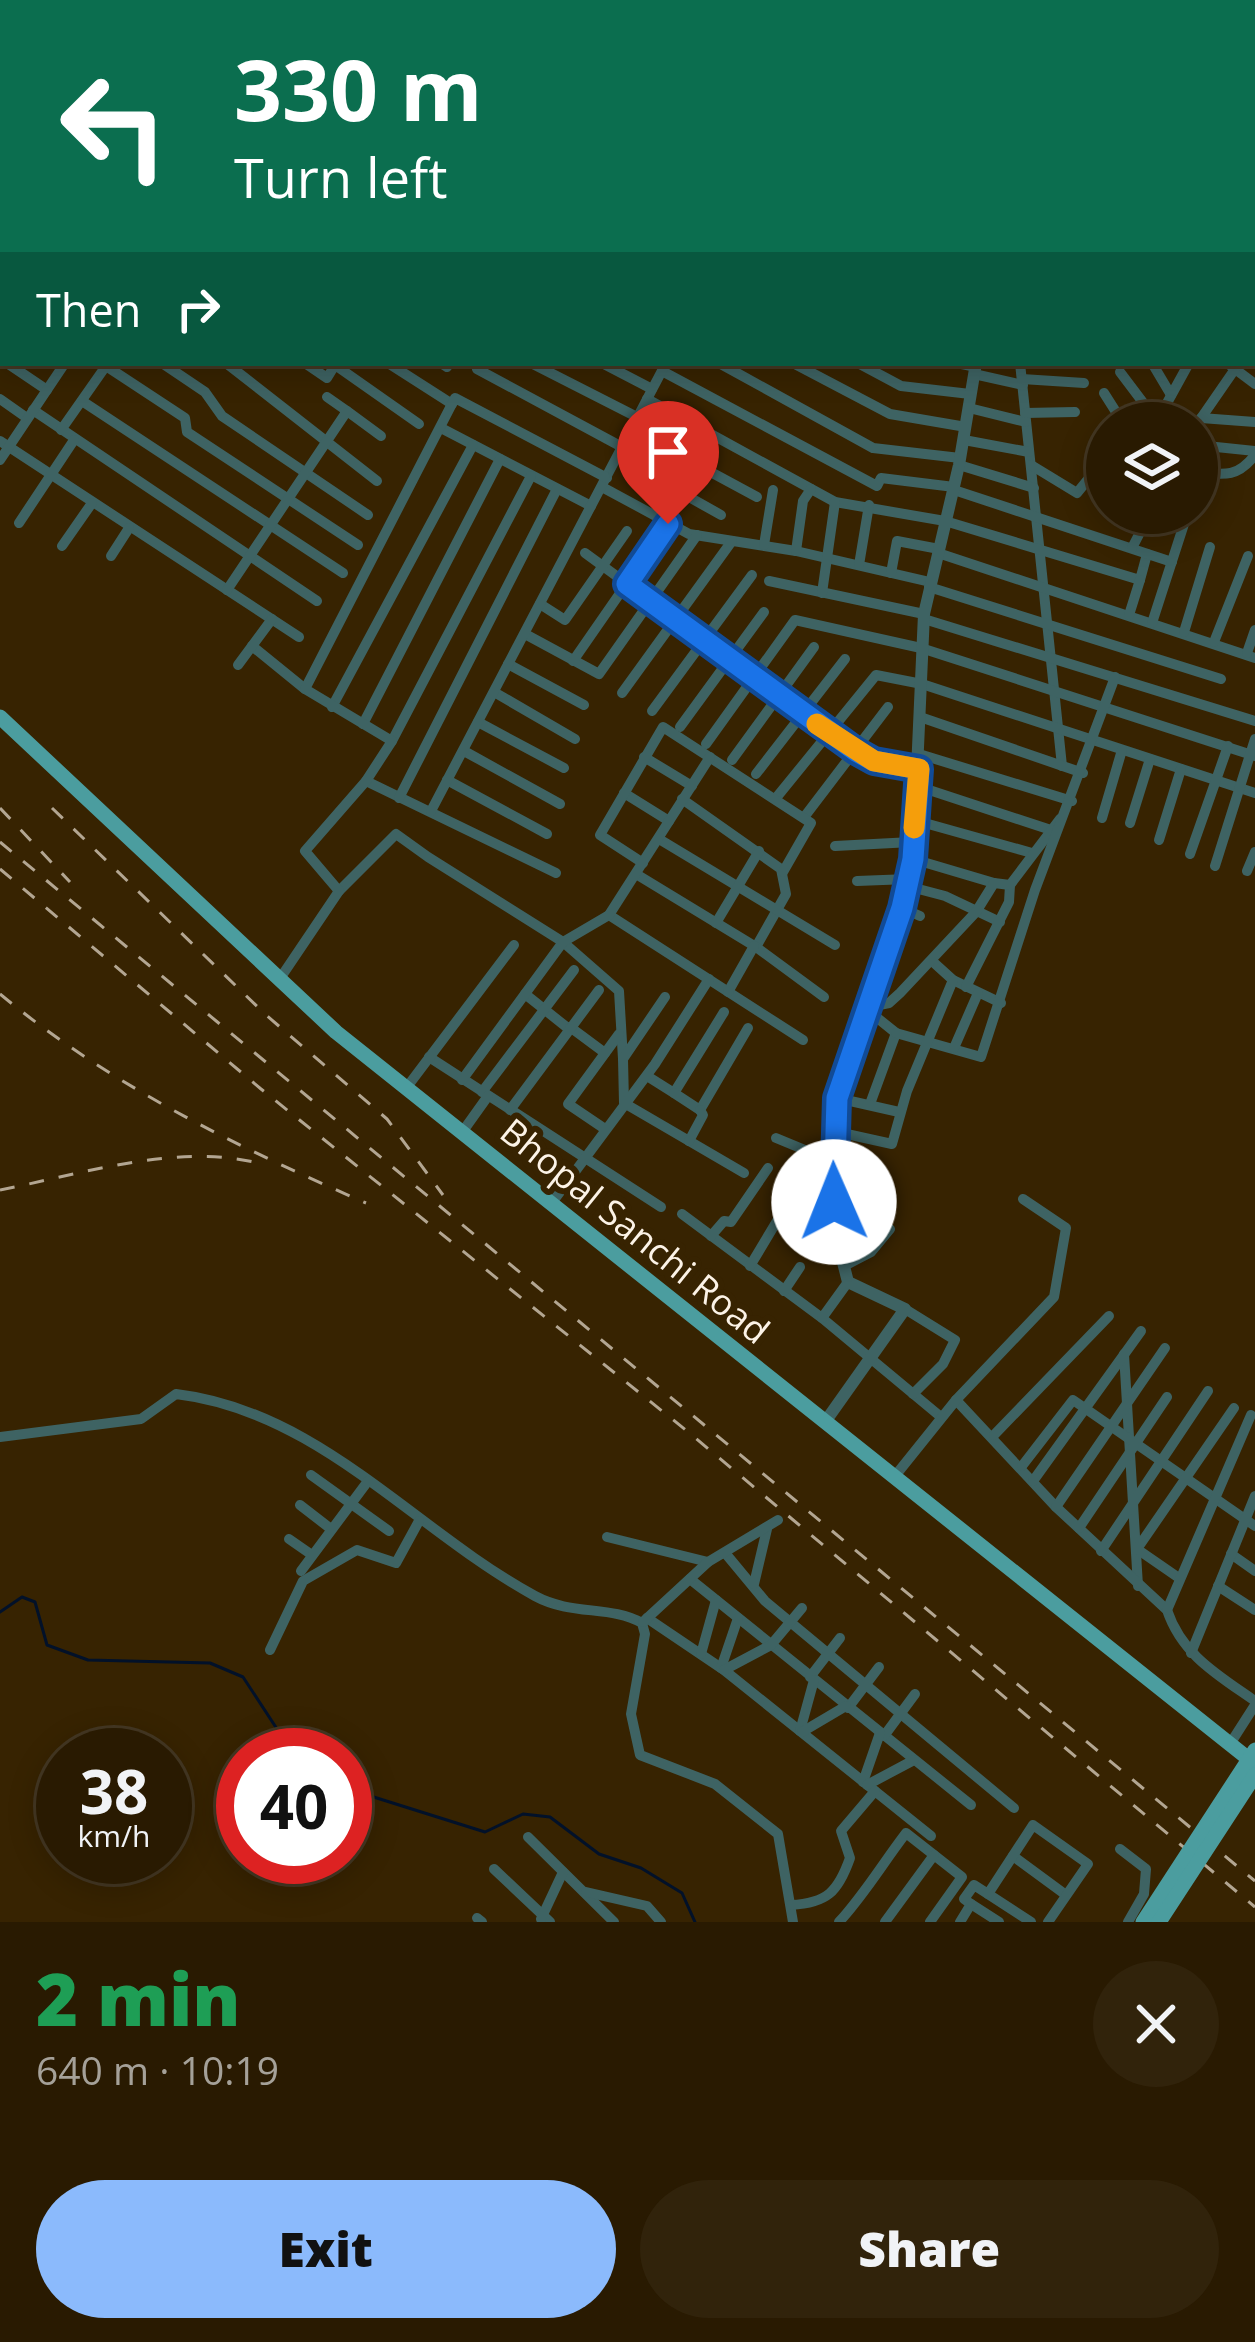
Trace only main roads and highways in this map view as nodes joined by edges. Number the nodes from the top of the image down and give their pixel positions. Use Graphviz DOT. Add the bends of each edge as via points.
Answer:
graph roads {
  1 [pos="0,717"];
  2 [pos="1255,1750"];
  3 [pos="1255,1764"];
  4 [pos="1255,1775"];
  5 [pos="1143,1922"];
  6 [pos="1159,1922"];
  1 -- 3 [label="main road, Bhopal Sanchi Road" via="279,980 407,1087"];
  2 -- 5 [label="main road, bridge"];
  4 -- 6 [label="main road, bridge"];
}
